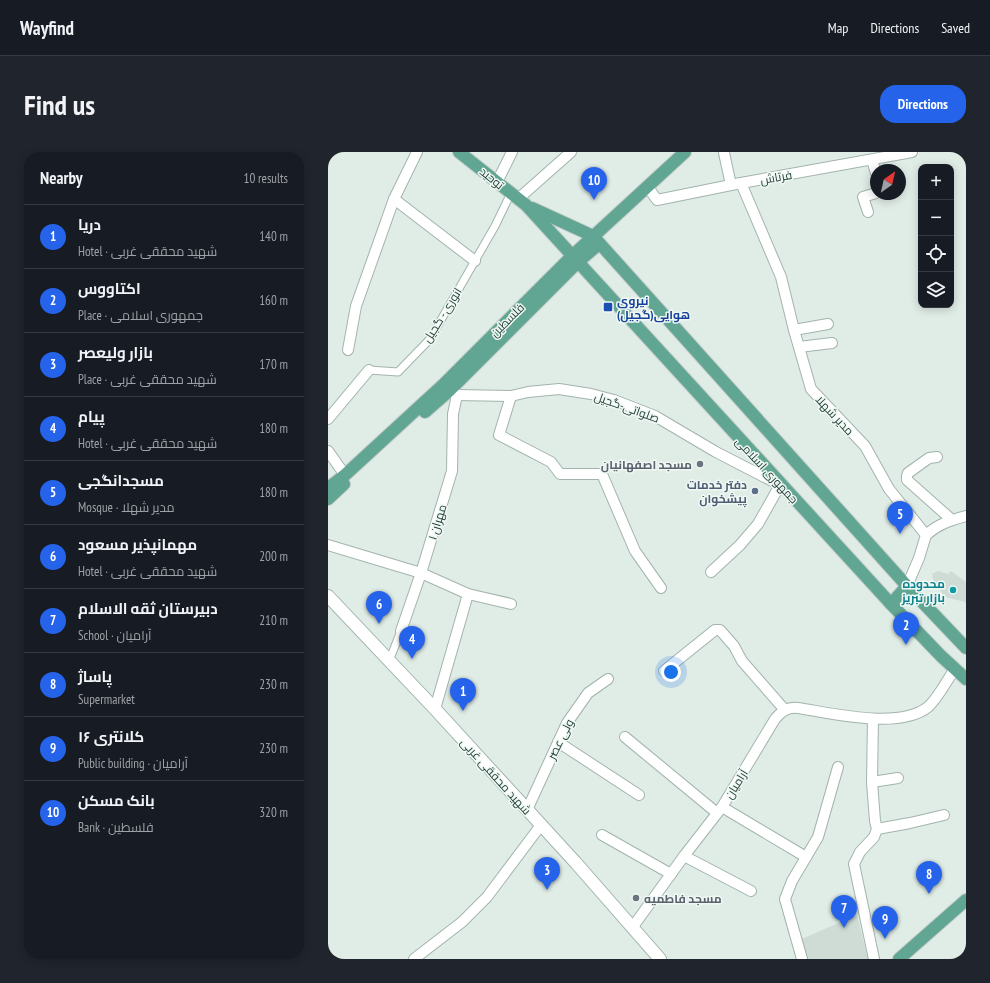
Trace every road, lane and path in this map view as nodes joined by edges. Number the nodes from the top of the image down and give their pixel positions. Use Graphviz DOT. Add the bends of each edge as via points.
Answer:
graph roads {
  1 [pos="417,152"];
  2 [pos="459,152"];
  3 [pos="512,152"];
  4 [pos="571,152"];
  5 [pos="685,152"];
  6 [pos="912,152"];
  7 [pos="724,153"];
  8 [pos="872,160"];
  9 [pos="873,164"];
  10 [pos="497,182"];
  11 [pos="736,184"];
  12 [pos="647,186"];
  13 [pos="870,195"];
  14 [pos="394,199"];
  15 [pos="518,199"];
  16 [pos="868,212"];
  17 [pos="596,240"];
  18 [pos="575,259"];
  19 [pos="475,261"];
  20 [pos="828,324"];
  21 [pos="794,330"];
  22 [pos="832,343"];
  23 [pos="799,347"];
  24 [pos="348,350"];
  25 [pos="369,370"];
  26 [pos="450,390"];
  27 [pos="511,396"];
  28 [pos="328,418"];
  29 [pos="328,451"];
  30 [pos="937,457"];
  31 [pos="345,475"];
  32 [pos="780,485"];
  33 [pos="328,488"];
  34 [pos="328,498"];
  35 [pos="966,516"];
  36 [pos="952,520"];
  37 [pos="926,535"];
  38 [pos="328,545"];
  39 [pos="711,572"];
  40 [pos="421,573"];
  41 [pos="907,586"];
  42 [pos="661,588"];
  43 [pos="468,594"];
  44 [pos="328,596"];
  45 [pos="511,604"];
  46 [pos="890,604"];
  47 [pos="401,631"];
  48 [pos="966,648"];
  49 [pos="389,661"];
  50 [pos="955,669"];
  51 [pos="664,671"];
  52 [pos="608,679"];
  53 [pos="966,679"];
  54 [pos="784,709"];
  55 [pos="435,710"];
  56 [pos="873,719"];
  57 [pos="625,737"];
  58 [pos="558,742"];
  59 [pos="838,767"];
  60 [pos="898,778"];
  61 [pos="872,782"];
  62 [pos="640,794"];
  63 [pos="527,810"];
  64 [pos="719,810"];
  65 [pos="944,815"];
  66 [pos="540,825"];
  67 [pos="877,829"];
  68 [pos="602,835"];
  69 [pos="684,856"];
  70 [pos="806,857"];
  71 [pos="671,874"];
  72 [pos="751,891"];
  73 [pos="966,900"];
  74 [pos="632,928"];
  75 [pos="414,959"];
  76 [pos="660,959"];
  77 [pos="802,959"];
  78 [pos="874,959"];
  79 [pos="899,959"];
  1 -- 14 [label="street"];
  2 -- 10 [label="main road, توحید"];
  3 -- 10 [label="street"];
  4 -- 15 [label="street"];
  5 -- 12 [label="main road, فلسطین"];
  6 -- 8 [label="street, فرتاش"];
  7 -- 11 [label="street, مدیر شهلا"];
  8 -- 9 [label="street"];
  8 -- 11 [label="street, فرتاش"];
  10 -- 15 [label="main road, توحید"];
  11 -- 12 [label="street, فرتاش" via="657,200"];
  11 -- 21 [label="street, مدیر شهلا" via="781,277"];
  12 -- 17 [label="main road, فلسطین"];
  13 -- 16 [label="street" via="863,197"];
  14 -- 19 [label="street"];
  14 -- 24 [label="street" via="356,306"];
  15 -- 17 [label="main road"];
  15 -- 18 [label="main road, جمهوری اسلامی"];
  15 -- 19 [label="street, انوری - گجیل" via="495,226"];
  17 -- 18 [label="main road, فلسطین"];
  17 -- 41 [label="main road"];
  18 -- 26 [label="main road, فلسطین"];
  18 -- 32 [label="main road, جمهوری اسلامی"];
  19 -- 25 [label="street, انوری - گجیل" via="430,339 398,372"];
  20 -- 21 [label="street"];
  21 -- 23 [label="street, مدیر شهلا"];
  22 -- 23 [label="street"];
  23 -- 37 [label="street, مدیر شهلا" via="811,389 865,446 889,489"];
  25 -- 28 [label="street, انوری - گجیل"];
  26 -- 27 [label="street, صلواتی-گجیل"];
  26 -- 31 [label="main road, فلسطین"];
  26 -- 34 [label="main road, فلسطین"];
  26 -- 40 [label="street, مهران ۱" via="453,414 452,472"];
  27 -- 32 [label="street, صلواتی-گجیل" via="559,389 614,400 655,416 716,452"];
  27 -- 42 [label="street" via="499,435 551,462 560,474 602,474 636,551"];
  29 -- 31 [label="street"];
  30 -- 36 [label="street" via="929,458 907,476 907,480"];
  31 -- 33 [label="main road, فلسطین"];
  32 -- 39 [label="street" via="758,524"];
  32 -- 46 [label="main road, جمهوری اسلامی"];
  35 -- 36 [label="street"];
  36 -- 37 [label="street" via="934,528"];
  37 -- 41 [label="street"];
  38 -- 40 [label="street"];
  40 -- 43 [label="street"];
  40 -- 47 [label="street, مهران ۱"];
  41 -- 46 [label="main road"];
  41 -- 48 [label="main road"];
  43 -- 45 [label="street"];
  43 -- 55 [label="street"];
  44 -- 49 [label="street, شهید محققی غربی"];
  46 -- 50 [label="main road, جمهوری اسلامی"];
  47 -- 49 [label="street, مهران ۱"];
  49 -- 55 [label="street, شهید محققی غربی"];
  50 -- 53 [label="main road, جمهوری اسلامی"];
  50 -- 56 [label="street" via="933,702 922,710 904,717"];
  51 -- 54 [label="street" via="715,630 720,630 734,646 742,661"];
  52 -- 58 [label="street, ولی عصر" via="588,693 567,723"];
  54 -- 56 [label="street" via="798,708"];
  54 -- 64 [label="street, آرامیان" via="775,719"];
  55 -- 63 [label="street, شهید محققی غربی"];
  56 -- 61 [label="street"];
  57 -- 64 [label="street"];
  58 -- 62 [label="street"];
  58 -- 63 [label="street, ولی عصر"];
  59 -- 70 [label="street" via="818,837"];
  60 -- 61 [label="street"];
  61 -- 67 [label="street"];
  63 -- 66 [label="street, شهید محققی غربی"];
  64 -- 69 [label="street, آرامیان"];
  64 -- 70 [label="street"];
  65 -- 67 [label="street"];
  66 -- 74 [label="street, شهید محققی غربی"];
  66 -- 75 [label="street" via="487,897 462,922"];
  67 -- 78 [label="street" via="854,864"];
  68 -- 71 [label="street"];
  69 -- 71 [label="street, آرامیان"];
  69 -- 72 [label="street"];
  70 -- 77 [label="street" via="785,899"];
  71 -- 74 [label="street, آرامیان"];
  73 -- 79 [label="main road"];
  74 -- 76 [label="street, شهید محققی غربی"];
}
